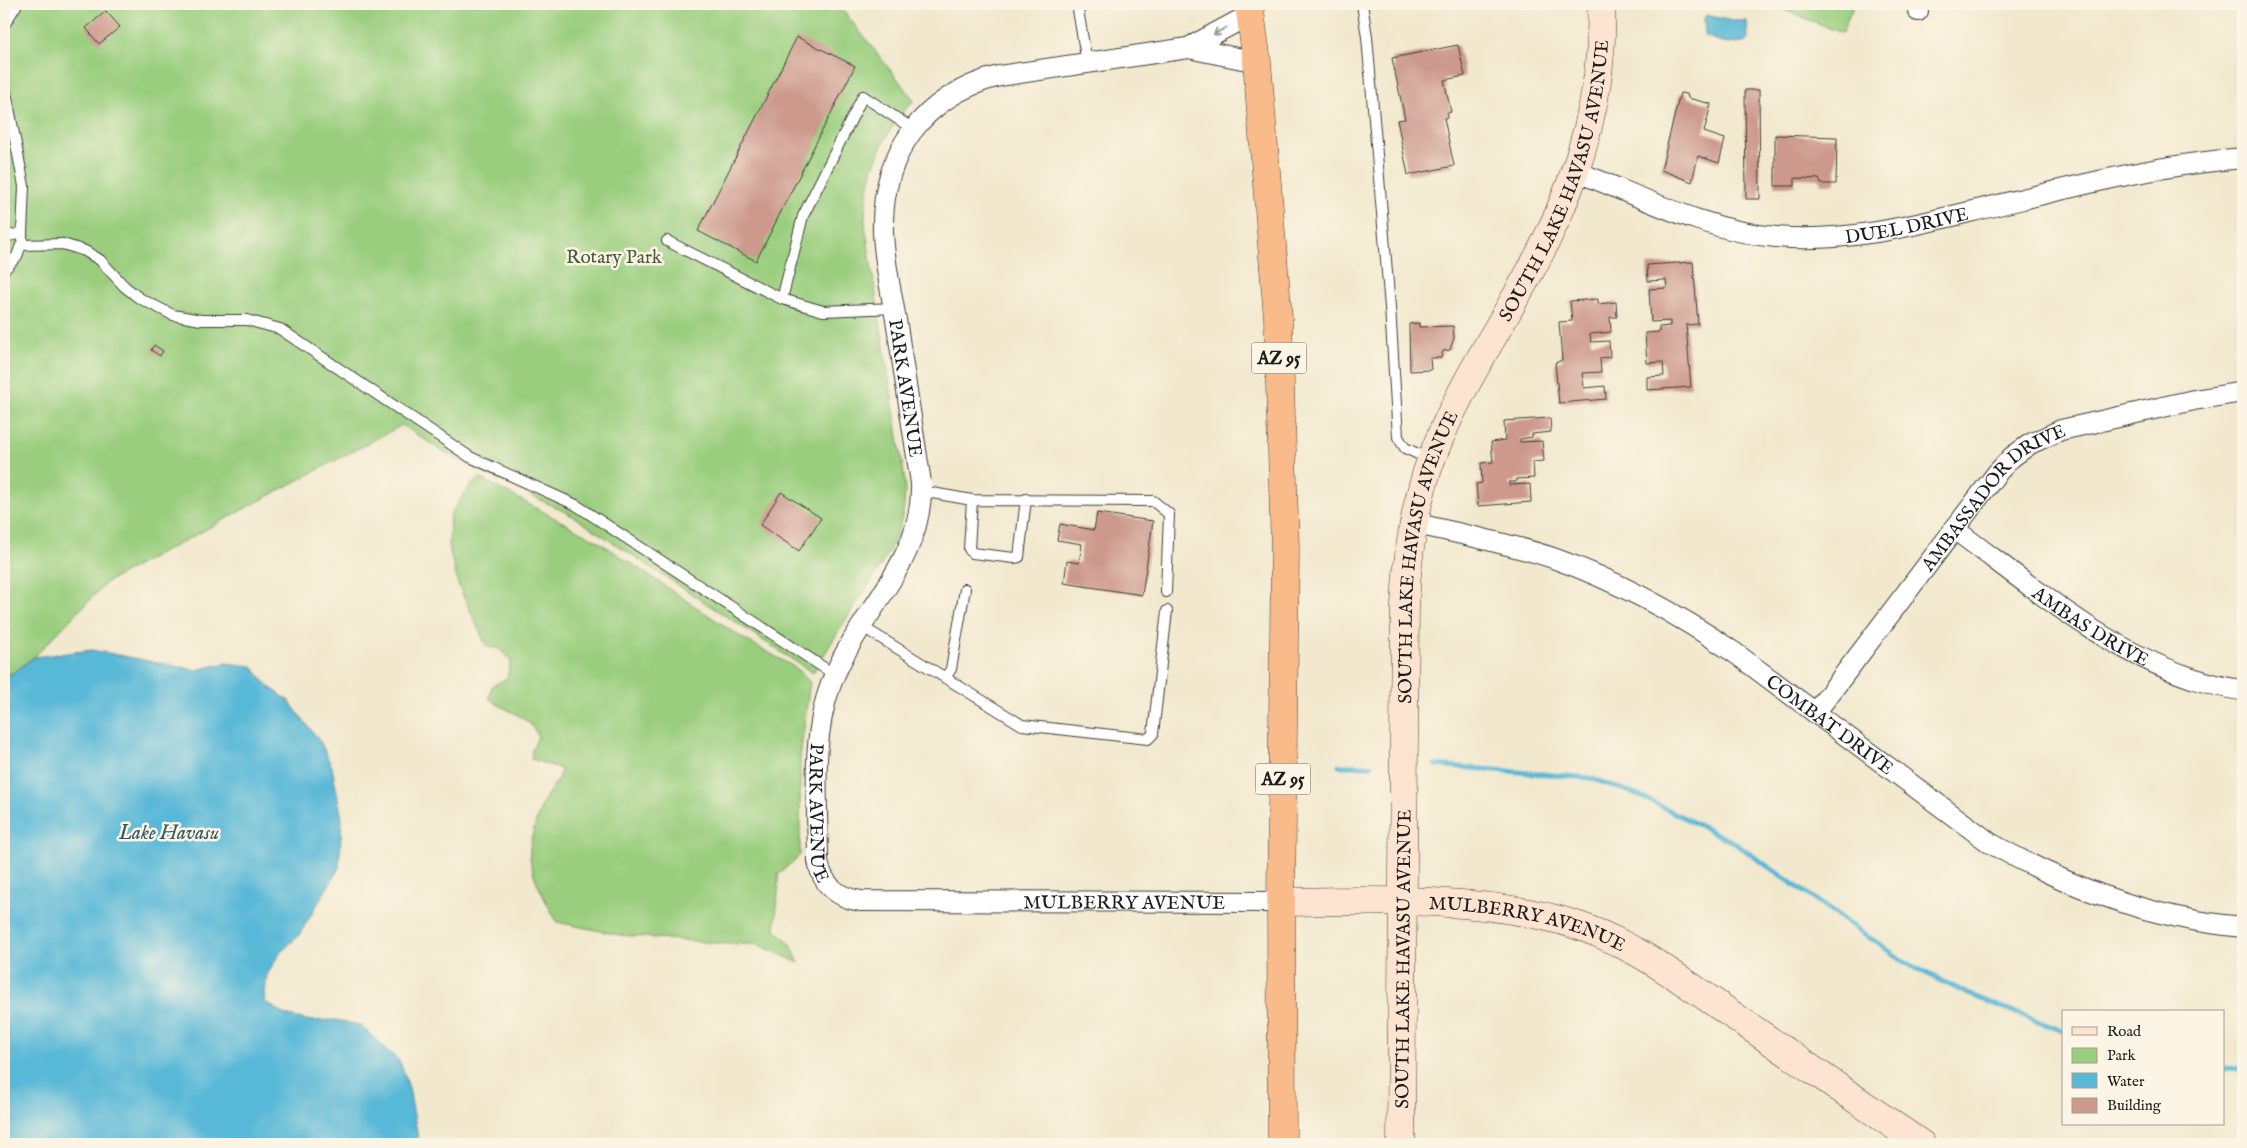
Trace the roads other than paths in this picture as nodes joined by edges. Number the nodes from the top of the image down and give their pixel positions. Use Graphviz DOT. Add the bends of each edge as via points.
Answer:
graph roads {
  1 [pos="17,4"];
  2 [pos="1078,4"];
  3 [pos="1362,4"];
  4 [pos="1601,4"];
  5 [pos="1250,9"];
  6 [pos="4,25"];
  7 [pos="1188,48"];
  8 [pos="1257,62"];
  9 [pos="1087,63"];
  10 [pos="4,82"];
  11 [pos="913,129"];
  12 [pos="2243,158"];
  13 [pos="1575,171"];
  14 [pos="22,233"];
  15 [pos="4,236"];
  16 [pos="667,241"];
  17 [pos="21,246"];
  18 [pos="4,270"];
  19 [pos="782,299"];
  20 [pos="894,308"];
  21 [pos="2243,392"];
  22 [pos="1431,460"];
  23 [pos="921,491"];
  24 [pos="1026,499"];
  25 [pos="972,500"];
  26 [pos="1413,523"];
  27 [pos="1954,529"];
  28 [pos="965,589"];
  29 [pos="1166,592"];
  30 [pos="1167,611"];
  31 [pos="861,626"];
  32 [pos="835,675"];
  33 [pos="945,678"];
  34 [pos="2243,690"];
  35 [pos="1815,713"];
  36 [pos="1402,901"];
  37 [pos="861,902"];
  38 [pos="1281,902"];
  39 [pos="2243,927"];
  40 [pos="1282,1144"];
  41 [pos="1401,1144"];
  42 [pos="1921,1144"];
  1 -- 6 [label="lane"];
  2 -- 9 [label="lane"];
  3 -- 22 [label="lane" via="1389,297 1398,437 1405,448"];
  4 -- 13 [label="main road, SOUTH LAKE HAVASU AVENUE" via="1595,91"];
  5 -- 7 [label="street, PARK AVENUE, one-way"];
  5 -- 8 [label="highway, AZ 95"];
  7 -- 8 [label="street, PARK AVENUE"];
  7 -- 9 [label="street, PARK AVENUE"];
  8 -- 38 [label="highway, AZ 95" via="1278,318 1285,540"];
  9 -- 11 [label="street, PARK AVENUE" via="998,76 972,84 943,100"];
  10 -- 14 [label="lane" via="24,186"];
  11 -- 19 [label="lane" via="862,96 803,216"];
  11 -- 20 [label="street, PARK AVENUE" via="894,165 885,204 883,234"];
  12 -- 13 [label="street, DUEL DRIVE" via="2210,160 2142,172 1883,233 1829,239 1774,237 1720,227"];
  13 -- 22 [label="main road, SOUTH LAKE HAVASU AVENUE" via="1543,246 1462,393"];
  14 -- 15 [label="lane"];
  14 -- 17 [label="lane"];
  16 -- 19 [label="lane"];
  17 -- 18 [label="lane" via="17,256"];
  17 -- 32 [label="lane" via="63,244 85,251 104,264 132,293 164,312 191,319 255,321 288,333 470,457 576,505"];
  19 -- 20 [label="lane" via="823,311"];
  20 -- 23 [label="street, PARK AVENUE"];
  21 -- 27 [label="street, AMBASSADOR DRIVE" via="2072,427 2040,438 2004,465"];
  22 -- 26 [label="main road, SOUTH LAKE HAVASU AVENUE"];
  23 -- 25 [label="lane"];
  23 -- 31 [label="street, PARK AVENUE" via="919,515 910,546"];
  24 -- 25 [label="lane"];
  24 -- 25 [label="lane" via="1018,557 1014,558 972,553 969,549"];
  24 -- 29 [label="lane" via="1153,501 1169,514"];
  26 -- 35 [label="street, COMBAT DRIVE" via="1504,543 1609,580 1692,624"];
  26 -- 36 [label="main road, SOUTH LAKE HAVASU AVENUE" via="1405,604"];
  27 -- 34 [label="street, AMBAS DRIVE" via="2114,644 2174,672"];
  27 -- 35 [label="street, AMBASSADOR DRIVE"];
  28 -- 33 [label="lane" via="951,669"];
  30 -- 33 [label="lane" via="1153,734 1148,739 1022,726"];
  31 -- 32 [label="street, PARK AVENUE"];
  31 -- 33 [label="lane"];
  32 -- 37 [label="street, PARK AVENUE" via="825,703 818,741 818,861 822,876 833,891"];
  35 -- 39 [label="street, COMBAT DRIVE" via="1990,843 2032,867 2121,904 2168,916"];
  36 -- 38 [label="main road, MULBERRY AVENUE"];
  36 -- 41 [label="main road, SOUTH LAKE HAVASU AVENUE"];
  36 -- 42 [label="main road, MULBERRY AVENUE" via="1538,914 1615,940 1662,968"];
  37 -- 38 [label="street, MULBERRY AVENUE"];
  38 -- 40 [label="highway, AZ 95"];
}
